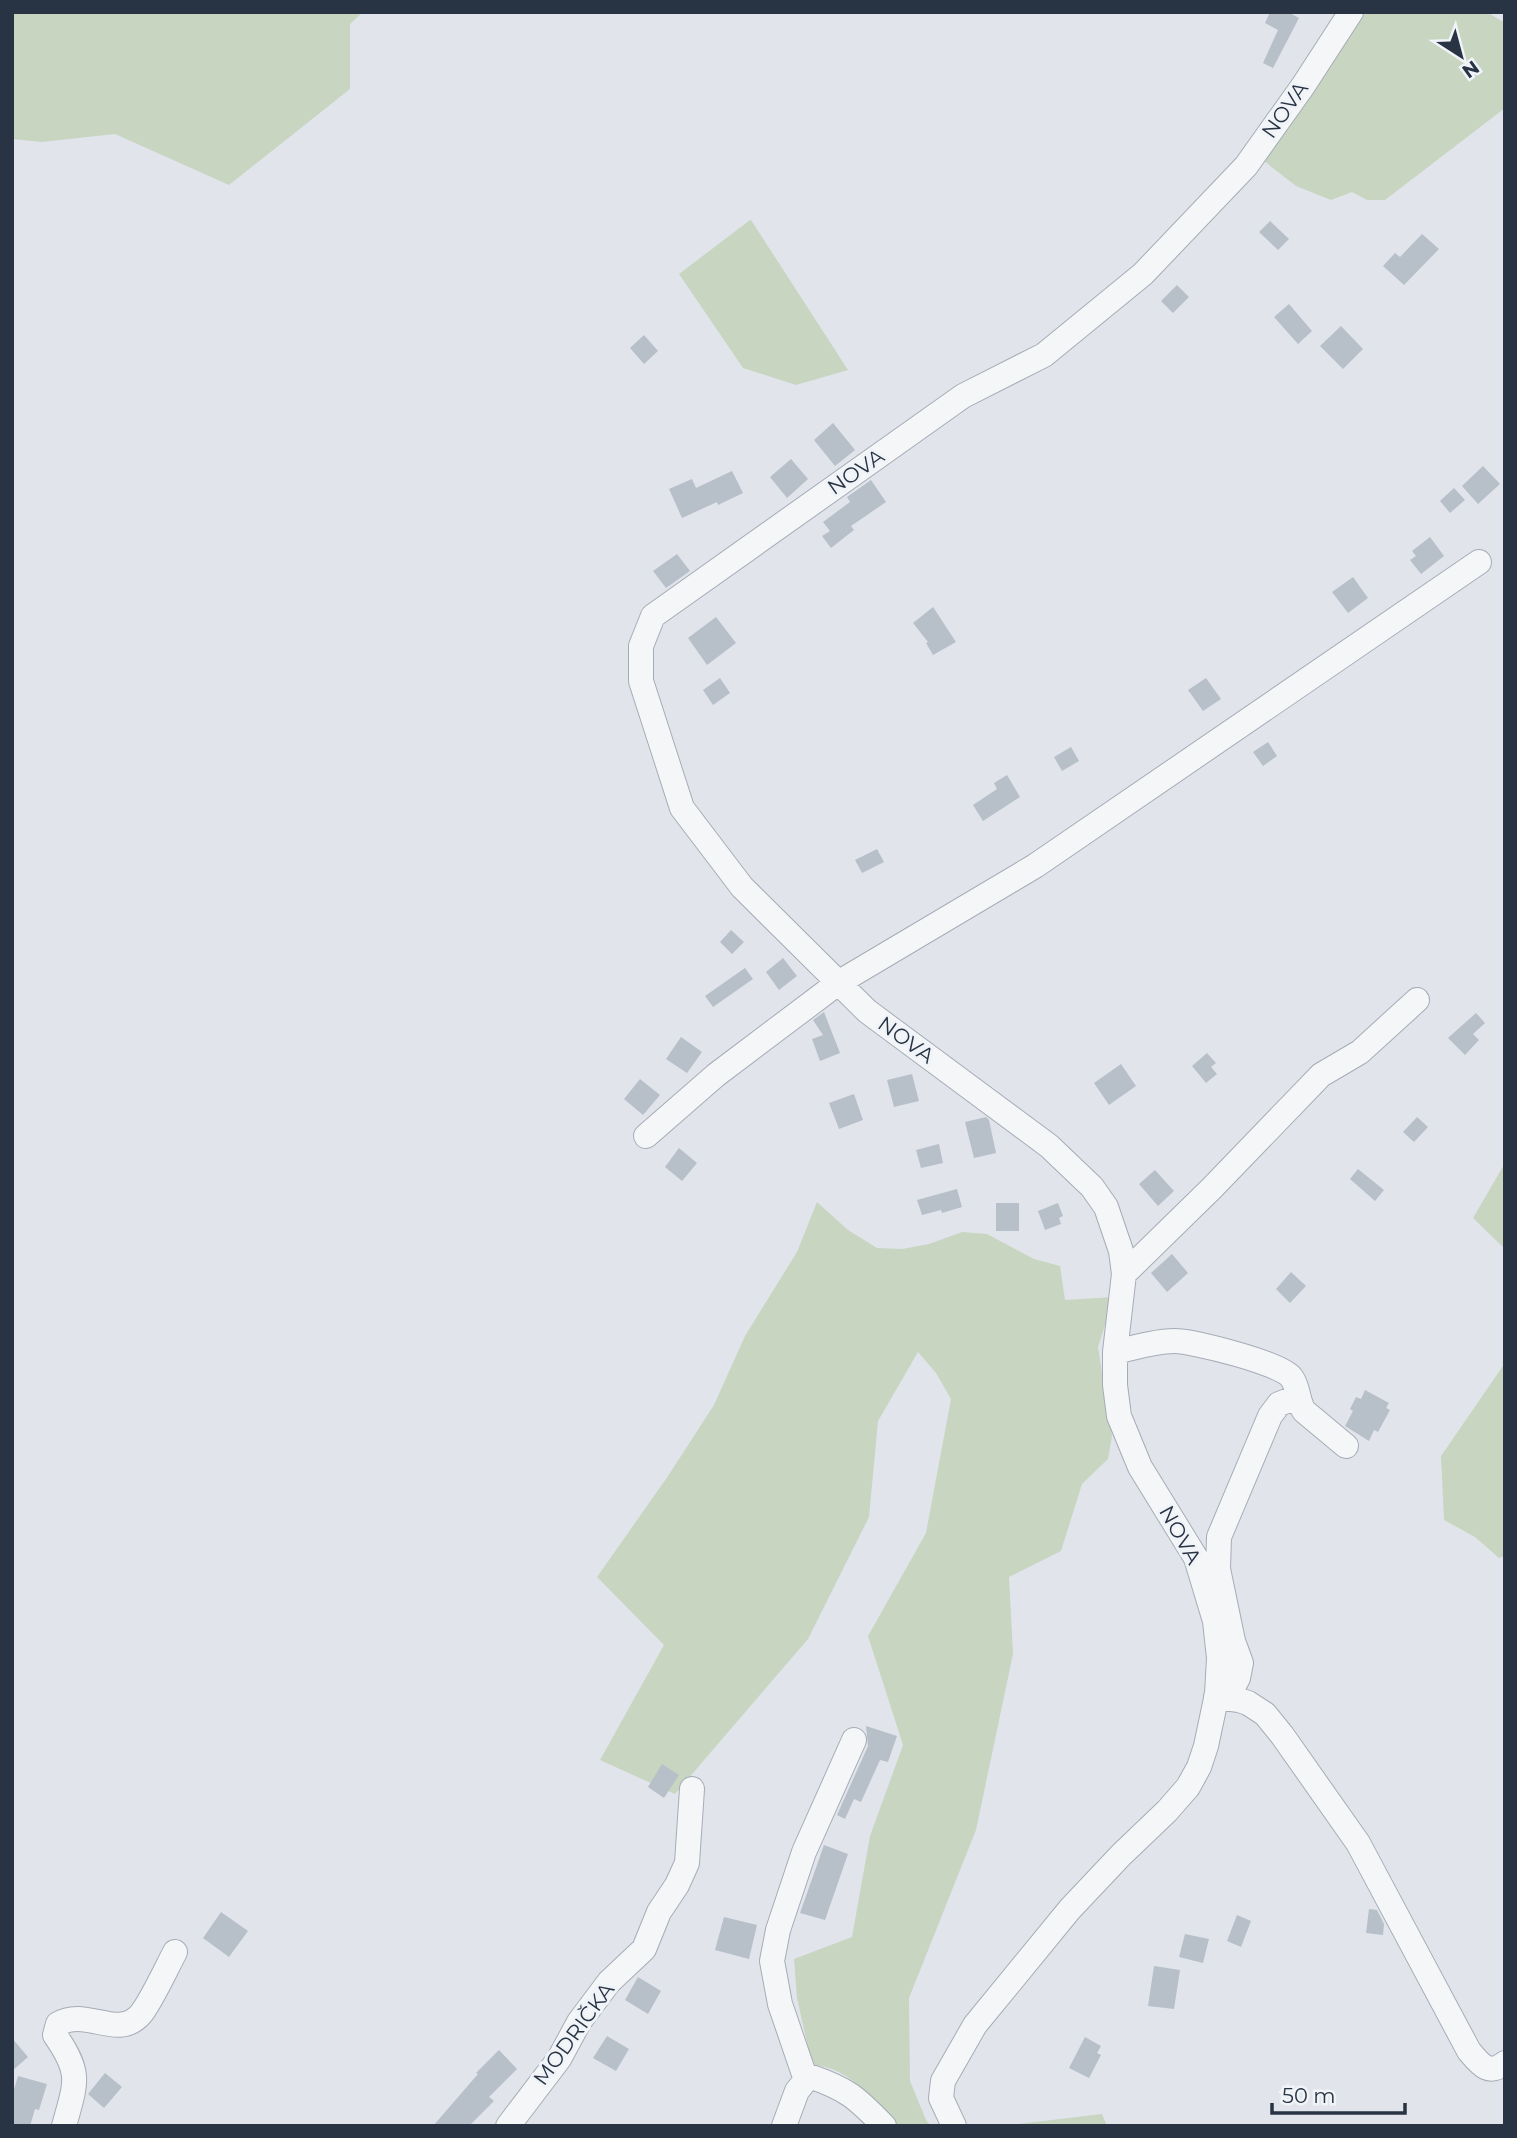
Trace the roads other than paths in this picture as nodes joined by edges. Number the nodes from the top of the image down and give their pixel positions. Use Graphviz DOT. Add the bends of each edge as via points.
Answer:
graph roads {
  1 [pos="1351,12"];
  2 [pos="1479,562"];
  3 [pos="838,983"];
  4 [pos="1417,1000"];
  5 [pos="646,1136"];
  6 [pos="1124,1273"];
  7 [pos="1115,1352"];
  8 [pos="1297,1397"];
  9 [pos="1346,1446"];
  10 [pos="1222,1698"];
  11 [pos="854,1740"];
  12 [pos="692,1788"];
  13 [pos="175,1952"];
  14 [pos="1505,2063"];
  15 [pos="806,2080"];
  16 [pos="64,2126"];
  17 [pos="508,2126"];
  18 [pos="784,2126"];
  19 [pos="884,2126"];
  20 [pos="954,2126"];
  1 -- 3 [label="street, NOVA" via="1246,166 1143,274 1044,355 963,396 653,615 640,646 641,681 682,808 742,887"];
  2 -- 3 [label="street" via="1035,866"];
  3 -- 5 [label="street" via="716,1075"];
  3 -- 6 [label="street, NOVA" via="867,1011 1049,1146 1085,1180 1111,1218"];
  4 -- 6 [label="street" via="1360,1052 1321,1075"];
  6 -- 7 [label="street, NOVA"];
  7 -- 8 [label="street" via="1178,1341 1269,1363 1294,1380"];
  7 -- 10 [label="street, NOVA" via="1119,1416 1128,1442 1196,1558 1206,1585 1215,1621"];
  8 -- 9 [label="street" via="1304,1411"];
  8 -- 10 [label="street" via="1279,1405 1270,1416 1219,1537 1217,1569 1241,1663 1238,1678"];
  10 -- 14 [label="street" via="1259,1710 1282,1735 1358,1843 1469,2051 1490,2070"];
  10 -- 20 [label="street, NOVA" via="1188,1787 1070,1909 975,2025 951,2063 941,2098"];
  11 -- 15 [label="street" via="803,1852 772,1961 780,2004"];
  12 -- 17 [label="street, MODRIČKA" via="687,1863 644,1949 579,2022 559,2059"];
  13 -- 16 [label="street" via="140,2015 128,2023 112,2025 76,2017 58,2024 55,2035 75,2071"];
  15 -- 18 [label="street"];
  15 -- 19 [label="street" via="809,2076 840,2087"];
}
